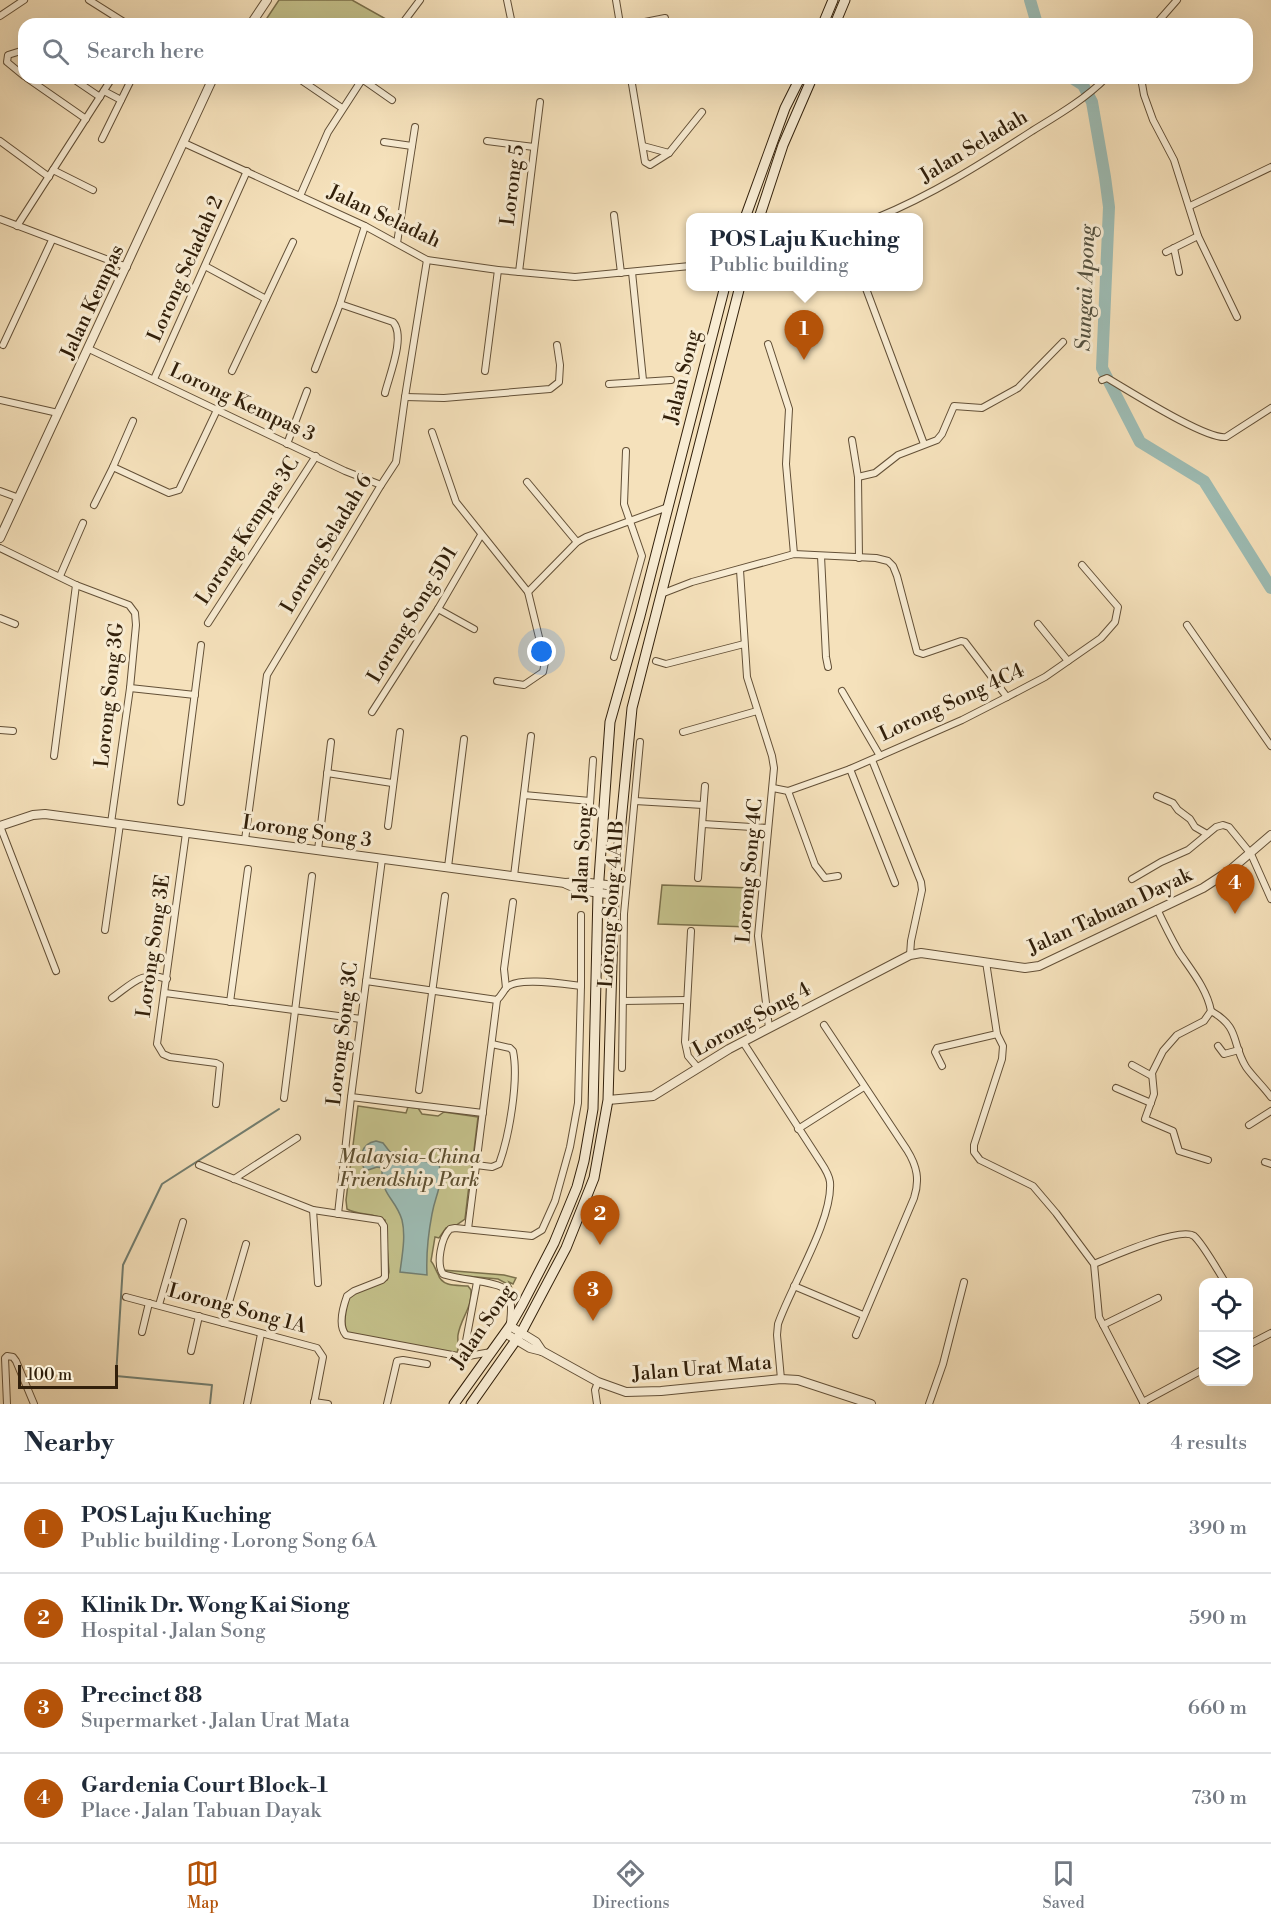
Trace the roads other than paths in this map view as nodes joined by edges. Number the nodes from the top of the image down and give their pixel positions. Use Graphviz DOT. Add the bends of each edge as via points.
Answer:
graph roads {
  1 [pos="24,0"];
  2 [pos="89,0"];
  3 [pos="267,0"];
  4 [pos="420,0"];
  5 [pos="507,0"];
  6 [pos="616,0"];
  7 [pos="833,0"];
  8 [pos="845,0"];
  9 [pos="1177,0"];
  10 [pos="0,15"];
  11 [pos="118,18"];
  12 [pos="255,18"];
  13 [pos="406,18"];
  14 [pos="511,18"];
  15 [pos="619,18"];
  16 [pos="826,18"];
  17 [pos="838,18"];
  18 [pos="1161,18"];
  19 [pos="18,52"];
  20 [pos="18,71"];
  21 [pos="36,84"];
  22 [pos="81,84"];
  23 [pos="108,84"];
  24 [pos="129,84"];
  25 [pos="207,84"];
  26 [pos="307,84"];
  27 [pos="358,84"];
  28 [pos="370,84"];
  29 [pos="633,84"];
  30 [pos="797,84"];
  31 [pos="809,84"];
  32 [pos="1100,84"];
  33 [pos="1142,84"];
  34 [pos="104,91"];
  35 [pos="100,97"];
  36 [pos="121,100"];
  37 [pos="392,100"];
  38 [pos="540,102"];
  39 [pos="342,108"];
  40 [pos="702,112"];
  41 [pos="86,119"];
  42 [pos="416,127"];
  43 [pos="102,139"];
  44 [pos="0,141"];
  45 [pos="487,141"];
  46 [pos="384,142"];
  47 [pos="184,143"];
  48 [pos="412,146"];
  49 [pos="643,146"];
  50 [pos="534,147"];
  51 [pos="669,153"];
  52 [pos="1271,167"];
  53 [pos="54,170"];
  54 [pos="247,171"];
  55 [pos="49,177"];
  56 [pos="93,190"];
  57 [pos="300,195"];
  58 [pos="1190,206"];
  59 [pos="747,213"];
  60 [pos="761,213"];
  61 [pos="887,213"];
  62 [pos="614,215"];
  63 [pos="0,219"];
  64 [pos="17,226"];
  65 [pos="364,226"];
  66 [pos="1198,236"];
  67 [pos="52,240"];
  68 [pos="293,242"];
  69 [pos="397,243"];
  70 [pos="1174,248"];
  71 [pos="1166,252"];
  72 [pos="428,260"];
  73 [pos="686,266"];
  74 [pos="127,267"];
  75 [pos="205,267"];
  76 [pos="498,270"];
  77 [pos="519,272"];
  78 [pos="632,272"];
  79 [pos="1179,272"];
  80 [pos="621,273"];
  81 [pos="725,291"];
  82 [pos="739,291"];
  83 [pos="867,291"];
  84 [pos="266,299"];
  85 [pos="340,304"];
  86 [pos="1237,317"];
  87 [pos="1063,342"];
  88 [pos="768,344"];
  89 [pos="3,345"];
  90 [pos="557,345"];
  91 [pos="89,349"];
  92 [pos="315,369"];
  93 [pos="232,371"];
  94 [pos="485,371"];
  95 [pos="154,379"];
  96 [pos="1104,379"];
  97 [pos="643,380"];
  98 [pos="671,380"];
  99 [pos="609,384"];
  100 [pos="307,391"];
  101 [pos="385,393"];
  102 [pos="405,397"];
  103 [pos="0,400"];
  104 [pos="1271,408"];
  105 [pos="217,410"];
  106 [pos="58,413"];
  107 [pos="133,421"];
  108 [pos="432,432"];
  109 [pos="852,440"];
  110 [pos="287,444"];
  111 [pos="924,444"];
  112 [pos="626,451"];
  113 [pos="316,456"];
  114 [pos="113,467"];
  115 [pos="858,477"];
  116 [pos="527,482"];
  117 [pos="381,485"];
  118 [pos="0,490"];
  119 [pos="19,498"];
  120 [pos="686,498"];
  121 [pos="94,505"];
  122 [pos="668,507"];
  123 [pos="4,520"];
  124 [pos="628,520"];
  125 [pos="83,523"];
  126 [pos="481,535"];
  127 [pos="0,538"];
  128 [pos="577,542"];
  129 [pos="0,548"];
  130 [pos="794,554"];
  131 [pos="821,556"];
  132 [pos="859,558"];
  133 [pos="1082,565"];
  134 [pos="740,570"];
  135 [pos="60,576"];
  136 [pos="76,585"];
  137 [pos="528,592"];
  138 [pos="661,594"];
  139 [pos="438,609"];
  140 [pos="640,616"];
  141 [pos="0,618"];
  142 [pos="208,623"];
  143 [pos="15,624"];
  144 [pos="1038,624"];
  145 [pos="1187,625"];
  146 [pos="474,629"];
  147 [pos="744,644"];
  148 [pos="201,645"];
  149 [pos="614,657"];
  150 [pos="656,661"];
  151 [pos="1068,661"];
  152 [pos="828,667"];
  153 [pos="497,681"];
  154 [pos="130,688"];
  155 [pos="842,691"];
  156 [pos="195,695"];
  157 [pos="1007,697"];
  158 [pos="757,711"];
  159 [pos="372,712"];
  160 [pos="0,730"];
  161 [pos="13,731"];
  162 [pos="400,732"];
  163 [pos="684,732"];
  164 [pos="531,736"];
  165 [pos="464,740"];
  166 [pos="331,742"];
  167 [pos="640,742"];
  168 [pos="1271,746"];
  169 [pos="54,756"];
  170 [pos="880,756"];
  171 [pos="593,760"];
  172 [pos="872,760"];
  173 [pos="850,769"];
  174 [pos="327,773"];
  175 [pos="392,783"];
  176 [pos="705,786"];
  177 [pos="773,788"];
  178 [pos="788,791"];
  179 [pos="524,795"];
  180 [pos="1157,796"];
  181 [pos="590,801"];
  182 [pos="635,801"];
  183 [pos="181,802"];
  184 [pos="703,805"];
  185 [pos="111,823"];
  186 [pos="120,824"];
  187 [pos="703,824"];
  188 [pos="0,826"];
  189 [pos="387,826"];
  190 [pos="768,828"];
  191 [pos="186,833"];
  192 [pos="1207,834"];
  193 [pos="1271,836"];
  194 [pos="244,840"];
  195 [pos="587,848"];
  196 [pos="318,850"];
  197 [pos="1251,854"];
  198 [pos="382,859"];
  199 [pos="448,867"];
  200 [pos="248,869"];
  201 [pos="312,876"];
  202 [pos="514,876"];
  203 [pos="838,876"];
  204 [pos="698,878"];
  205 [pos="1132,879"];
  206 [pos="895,883"];
  207 [pos="598,888"];
  208 [pos="615,890"];
  209 [pos="445,896"];
  210 [pos="1271,899"];
  211 [pos="513,902"];
  212 [pos="1156,909"];
  213 [pos="581,915"];
  214 [pos="105,930"];
  215 [pos="691,931"];
  216 [pos="910,955"];
  217 [pos="986,962"];
  218 [pos="56,971"];
  219 [pos="167,979"];
  220 [pos="366,981"];
  221 [pos="580,986"];
  222 [pos="506,988"];
  223 [pos="432,990"];
  224 [pos="165,993"];
  225 [pos="112,998"];
  226 [pos="498,1000"];
  227 [pos="687,1000"];
  228 [pos="623,1001"];
  229 [pos="230,1002"];
  230 [pos="293,1010"];
  231 [pos="1211,1011"];
  232 [pos="361,1019"];
  233 [pos="824,1025"];
  234 [pos="769,1029"];
  235 [pos="997,1034"];
  236 [pos="743,1042"];
  237 [pos="492,1044"];
  238 [pos="1218,1046"];
  239 [pos="1239,1050"];
  240 [pos="1132,1065"];
  241 [pos="942,1066"];
  242 [pos="622,1068"];
  243 [pos="698,1068"];
  244 [pos="1152,1076"];
  245 [pos="864,1087"];
  246 [pos="1116,1088"];
  247 [pos="419,1090"];
  248 [pos="351,1096"];
  249 [pos="1271,1097"];
  250 [pos="284,1098"];
  251 [pos="608,1100"];
  252 [pos="1151,1103"];
  253 [pos="216,1104"];
  254 [pos="1271,1111"];
  255 [pos="483,1113"];
  256 [pos="1249,1125"];
  257 [pos="798,1129"];
  258 [pos="297,1138"];
  259 [pos="1208,1160"];
  260 [pos="198,1165"];
  261 [pos="476,1166"];
  262 [pos="234,1179"];
  263 [pos="313,1210"];
  264 [pos="338,1214"];
  265 [pos="183,1222"];
  266 [pos="468,1229"];
  267 [pos="246,1244"];
  268 [pos="1094,1264"];
  269 [pos="1222,1278"];
  270 [pos="477,1282"];
  271 [pos="964,1282"];
  272 [pos="318,1283"];
  273 [pos="794,1286"];
  274 [pos="126,1296"];
  275 [pos="1158,1298"];
  276 [pos="149,1303"];
  277 [pos="159,1305"];
  278 [pos="863,1315"];
  279 [pos="199,1316"];
  280 [pos="223,1323"];
  281 [pos="1102,1325"];
  282 [pos="507,1329"];
  283 [pos="142,1332"];
  284 [pos="1271,1333"];
  285 [pos="261,1334"];
  286 [pos="856,1335"];
  287 [pos="518,1336"];
  288 [pos="1253,1342"];
  289 [pos="191,1352"];
  290 [pos="491,1352"];
  291 [pos="463,1358"];
  292 [pos="427,1364"];
  293 [pos="1199,1371"];
  294 [pos="781,1379"];
  295 [pos="598,1382"];
  296 [pos="314,1403"];
  297 [pos="1144,1403"];
  298 [pos="7,1404"];
  299 [pos="34,1404"];
  300 [pos="247,1404"];
  301 [pos="328,1404"];
  302 [pos="387,1404"];
  303 [pos="454,1404"];
  304 [pos="471,1404"];
  305 [pos="597,1404"];
  306 [pos="872,1404"];
  307 [pos="929,1404"];
  1 -- 10 [label="street"];
  2 -- 11 [label="street"];
  3 -- 12 [label="street"];
  4 -- 13 [label="street"];
  5 -- 14 [label="street"];
  6 -- 15 [label="street"];
  7 -- 16 [label="main road"];
  8 -- 17 [label="main road"];
  9 -- 18 [label="street"];
  19 -- 20 [label="street" via="8,55 7,62"];
  21 -- 41 [label="street"];
  22 -- 35 [label="street"];
  23 -- 34 [label="street"];
  24 -- 36 [label="street"];
  25 -- 47 [label="street, Jalan Kempas"];
  26 -- 39 [label="street"];
  27 -- 39 [label="street"];
  28 -- 37 [label="street"];
  29 -- 49 [label="street"];
  30 -- 59 [label="main road"];
  31 -- 60 [label="main road" via="783,145"];
  32 -- 61 [label="street, Jalan Seladah" via="1088,96 979,167"];
  33 -- 58 [label="street" via="1148,109 1174,160"];
  34 -- 35 [label="street"];
  34 -- 36 [label="street"];
  35 -- 41 [label="street"];
  36 -- 43 [label="street"];
  38 -- 50 [label="street, Lorong 5"];
  39 -- 57 [label="street"];
  40 -- 51 [label="street"];
  41 -- 53 [label="street"];
  42 -- 48 [label="street"];
  44 -- 55 [label="street"];
  45 -- 50 [label="street"];
  46 -- 48 [label="street"];
  47 -- 54 [label="street, Jalan Seladah"];
  47 -- 74 [label="street, Jalan Kempas"];
  48 -- 69 [label="street"];
  49 -- 51 [label="street"];
  49 -- 51 [label="street" via="645,162 650,165"];
  50 -- 77 [label="street, Lorong 5"];
  52 -- 58 [label="street"];
  53 -- 55 [label="street"];
  53 -- 56 [label="street"];
  54 -- 57 [label="street, Jalan Seladah"];
  54 -- 75 [label="street, Lorong Seladah 2"];
  55 -- 64 [label="street"];
  57 -- 65 [label="street, Jalan Seladah"];
  58 -- 66 [label="street"];
  62 -- 80 [label="street"];
  63 -- 64 [label="street"];
  64 -- 67 [label="street"];
  65 -- 69 [label="street, Jalan Seladah"];
  65 -- 85 [label="street"];
  66 -- 70 [label="street"];
  66 -- 86 [label="street"];
  67 -- 74 [label="street"];
  67 -- 89 [label="street"];
  68 -- 84 [label="street"];
  69 -- 72 [label="street, Jalan Seladah"];
  70 -- 71 [label="street"];
  70 -- 79 [label="street"];
  72 -- 76 [label="street, Jalan Seladah"];
  72 -- 102 [label="street, Lorong Seladah 6"];
  73 -- 78 [label="street, Jalan Seladah"];
  74 -- 91 [label="street, Jalan Kempas"];
  75 -- 84 [label="street"];
  75 -- 95 [label="street, Lorong Seladah 2"];
  76 -- 77 [label="street, Jalan Seladah"];
  76 -- 94 [label="street"];
  77 -- 80 [label="street, Jalan Seladah" via="575,278"];
  78 -- 80 [label="street, Jalan Seladah"];
  78 -- 97 [label="street"];
  81 -- 122 [label="main road, Jalan Song"];
  82 -- 120 [label="main road, Jalan Song"];
  83 -- 111 [label="street"];
  84 -- 93 [label="street"];
  85 -- 92 [label="street"];
  85 -- 101 [label="street" via="398,327 399,338"];
  87 -- 111 [label="street" via="1018,388 982,408 954,406 942,434"];
  88 -- 130 [label="street" via="789,409 786,464"];
  90 -- 102 [label="street" via="559,382 550,389 444,398"];
  91 -- 95 [label="street, Lorong Kempas 3"];
  91 -- 106 [label="street, Jalan Kempas"];
  95 -- 105 [label="street, Lorong Kempas 3"];
  96 -- 104 [label="street" via="1220,438"];
  97 -- 98 [label="street"];
  97 -- 99 [label="street"];
  100 -- 110 [label="street"];
  102 -- 117 [label="street, Lorong Seladah 6" via="396,462"];
  103 -- 106 [label="street"];
  105 -- 110 [label="street, Lorong Kempas 3"];
  105 -- 114 [label="street" via="182,487 176,492 170,493"];
  106 -- 119 [label="street, Jalan Kempas"];
  107 -- 114 [label="street"];
  108 -- 126 [label="street" via="456,502"];
  109 -- 115 [label="street"];
  110 -- 113 [label="street, Lorong Kempas 3"];
  111 -- 115 [label="street" via="898,455 875,473"];
  112 -- 124 [label="street" via="624,504"];
  113 -- 117 [label="street, Lorong Kempas 3"];
  113 -- 142 [label="street, Lorong Kempas 3C"];
  114 -- 121 [label="street"];
  115 -- 132 [label="street"];
  116 -- 128 [label="street"];
  117 -- 194 [label="street, Lorong Seladah 6" via="267,675"];
  118 -- 119 [label="street"];
  119 -- 123 [label="street, Jalan Kempas"];
  120 -- 122 [label="main road" via="677,507"];
  120 -- 138 [label="main road, Jalan Song"];
  122 -- 124 [label="street"];
  122 -- 140 [label="main road, Jalan Song"];
  123 -- 127 [label="street, Jalan Kempas"];
  124 -- 128 [label="street"];
  124 -- 149 [label="street" via="642,556"];
  125 -- 135 [label="street"];
  126 -- 137 [label="street"];
  126 -- 139 [label="street, Lorong Song 5D1"];
  128 -- 137 [label="street"];
  129 -- 135 [label="street, Lorong Song 3G"];
  130 -- 131 [label="street"];
  130 -- 134 [label="street"];
  131 -- 132 [label="street"];
  131 -- 152 [label="street"];
  132 -- 157 [label="street" via="876,558 893,566 917,652 923,654 965,642"];
  133 -- 151 [label="street, Lorong Song 4C4" via="1118,607 1110,630"];
  134 -- 138 [label="street"];
  134 -- 147 [label="street, Lorong Song 4C"];
  135 -- 136 [label="street, Lorong Song 3G"];
  136 -- 154 [label="street, Lorong Song 3G" via="129,605 135,613"];
  136 -- 169 [label="street"];
  137 -- 153 [label="street" via="545,662 543,672 524,685"];
  138 -- 140 [label="main road" via="651,600"];
  138 -- 208 [label="main road, Jalan Song" via="632,708"];
  139 -- 146 [label="street"];
  139 -- 159 [label="street, Lorong Song 5D1"];
  140 -- 207 [label="main road, Jalan Song" via="610,722"];
  141 -- 143 [label="street"];
  144 -- 151 [label="street"];
  145 -- 168 [label="street"];
  147 -- 150 [label="street" via="666,664"];
  147 -- 158 [label="street, Lorong Song 4C" via="747,677"];
  148 -- 156 [label="street"];
  151 -- 157 [label="street, Lorong Song 4C4"];
  154 -- 156 [label="street"];
  154 -- 185 [label="street, Lorong Song 3G"];
  155 -- 170 [label="street"];
  156 -- 183 [label="street"];
  157 -- 170 [label="street, Lorong Song 4C4"];
  158 -- 163 [label="street"];
  158 -- 177 [label="street, Lorong Song 4C" via="772,756"];
  160 -- 161 [label="street"];
  162 -- 175 [label="street"];
  164 -- 179 [label="street"];
  165 -- 199 [label="street"];
  166 -- 174 [label="street"];
  167 -- 182 [label="street, Lorong Song 4A1B"];
  170 -- 172 [label="street, Lorong Song 4C4"];
  171 -- 181 [label="street"];
  172 -- 173 [label="street, Lorong Song 4C4"];
  172 -- 216 [label="street" via="921,882"];
  173 -- 178 [label="street, Lorong Song 4C4"];
  173 -- 206 [label="street"];
  174 -- 175 [label="street"];
  174 -- 196 [label="street"];
  175 -- 189 [label="street"];
  176 -- 184 [label="street"];
  177 -- 178 [label="street"];
  177 -- 190 [label="street, Lorong Song 4C"];
  178 -- 203 [label="street" via="815,866 825,878"];
  179 -- 181 [label="street"];
  179 -- 202 [label="street"];
  180 -- 192 [label="street" via="1173,803"];
  181 -- 195 [label="street"];
  182 -- 184 [label="street"];
  182 -- 228 [label="street, Lorong Song 4A1B" via="624,914"];
  184 -- 187 [label="street"];
  185 -- 186 [label="street, Lorong Song 3"];
  185 -- 188 [label="street, Lorong Song 3" via="45,814"];
  186 -- 191 [label="street, Lorong Song 3"];
  186 -- 214 [label="street"];
  187 -- 190 [label="street"];
  187 -- 204 [label="street"];
  188 -- 218 [label="street"];
  190 -- 234 [label="street, Lorong Song 4C" via="758,936"];
  191 -- 194 [label="street, Lorong Song 3"];
  191 -- 219 [label="street, Lorong Song 3E"];
  192 -- 197 [label="street" via="1216,826 1226,825"];
  192 -- 205 [label="street" via="1188,850"];
  193 -- 197 [label="street, Jalan Tabuan Dayak"];
  194 -- 196 [label="street, Lorong Song 3"];
  196 -- 198 [label="street, Lorong Song 3"];
  197 -- 210 [label="street"];
  197 -- 212 [label="street, Jalan Tabuan Dayak" via="1203,888"];
  198 -- 199 [label="street, Lorong Song 3"];
  198 -- 220 [label="street, Lorong Song 3C"];
  199 -- 202 [label="street, Lorong Song 3"];
  200 -- 229 [label="street"];
  201 -- 230 [label="street"];
  202 -- 207 [label="street, Lorong Song 3"];
  207 -- 208 [label="street, Lorong Song 3"];
  207 -- 282 [label="main road, Jalan Song" via="593,1109 584,1161 554,1243"];
  208 -- 251 [label="main road, Jalan Song"];
  209 -- 223 [label="street"];
  211 -- 222 [label="street" via="504,969"];
  212 -- 217 [label="street, Jalan Tabuan Dayak" via="1039,966 1025,968"];
  212 -- 231 [label="street"];
  213 -- 221 [label="street"];
  215 -- 227 [label="street"];
  216 -- 217 [label="street, Jalan Tabuan Dayak" via="921,953"];
  216 -- 234 [label="street, Lorong Song 4"];
  217 -- 235 [label="street"];
  219 -- 224 [label="street, Lorong Song 3E"];
  219 -- 225 [label="street" via="144,975"];
  220 -- 223 [label="street"];
  220 -- 232 [label="street, Lorong Song 3C"];
  221 -- 222 [label="street" via="537,981"];
  221 -- 266 [label="street" via="578,1103 555,1201 542,1230 532,1236"];
  222 -- 226 [label="street"];
  223 -- 226 [label="street"];
  223 -- 247 [label="street"];
  224 -- 229 [label="street"];
  224 -- 253 [label="street, Lorong Song 3E" via="157,1044 170,1057 220,1065"];
  226 -- 237 [label="street"];
  227 -- 228 [label="street"];
  227 -- 243 [label="street" via="686,1051"];
  228 -- 242 [label="street, Lorong Song 4A1B"];
  229 -- 230 [label="street"];
  230 -- 232 [label="street"];
  230 -- 250 [label="street"];
  231 -- 239 [label="street" via="1234,1032"];
  231 -- 244 [label="street" via="1204,1021 1170,1041"];
  232 -- 248 [label="street, Lorong Song 3C"];
  233 -- 245 [label="street"];
  234 -- 236 [label="street, Lorong Song 4"];
  235 -- 241 [label="street" via="937,1048"];
  235 -- 268 [label="street" via="1003,1046 1002,1059 974,1152 980,1160 1029,1183"];
  236 -- 243 [label="street, Lorong Song 4"];
  236 -- 257 [label="street"];
  237 -- 255 [label="street"];
  237 -- 261 [label="street" via="513,1051 513,1093 499,1164"];
  238 -- 239 [label="street" via="1224,1054"];
  239 -- 249 [label="street" via="1247,1068"];
  240 -- 244 [label="street"];
  243 -- 251 [label="street, Lorong Song 4" via="649,1097"];
  244 -- 252 [label="street"];
  245 -- 257 [label="street"];
  245 -- 278 [label="street" via="913,1159 918,1181"];
  246 -- 252 [label="street"];
  248 -- 255 [label="street"];
  248 -- 264 [label="street, Lorong Song 3C"];
  251 -- 287 [label="main road, Jalan Song" via="600,1153 587,1199 566,1248"];
  252 -- 259 [label="street" via="1147,1121 1173,1131 1179,1151"];
  254 -- 256 [label="street"];
  255 -- 261 [label="street"];
  257 -- 273 [label="street" via="825,1169 830,1184 824,1216"];
  258 -- 262 [label="street"];
  260 -- 262 [label="street"];
  261 -- 266 [label="street"];
  262 -- 263 [label="street"];
  263 -- 264 [label="street"];
  263 -- 272 [label="street"];
  264 -- 291 [label="street" via="380,1220 384,1226 385,1277 347,1296 341,1325 344,1334"];
  265 -- 277 [label="street"];
  266 -- 270 [label="street" via="455,1228 446,1233 440,1270 448,1276"];
  267 -- 280 [label="street"];
  268 -- 269 [label="street" via="1184,1232 1195,1237"];
  268 -- 281 [label="street"];
  270 -- 282 [label="street" via="506,1290 511,1307"];
  270 -- 291 [label="street"];
  271 -- 307 [label="street"];
  273 -- 278 [label="street"];
  273 -- 294 [label="street" via="777,1329"];
  274 -- 276 [label="street, Lorong Song 1A"];
  275 -- 281 [label="street"];
  276 -- 277 [label="street, Lorong Song 1A"];
  276 -- 283 [label="street"];
  277 -- 279 [label="street, Lorong Song 1A"];
  278 -- 286 [label="street"];
  279 -- 280 [label="street, Lorong Song 1A"];
  279 -- 289 [label="street"];
  280 -- 285 [label="street, Lorong Song 1A"];
  281 -- 297 [label="street"];
  282 -- 287 [label="street, Jalan Urat Mata"];
  282 -- 290 [label="main road, Jalan Song"];
  284 -- 288 [label="street"];
  285 -- 296 [label="street, Lorong Song 1A" via="321,1352"];
  285 -- 300 [label="street"];
  287 -- 295 [label="street, Jalan Urat Mata" via="536,1342 542,1351"];
  287 -- 304 [label="main road, Jalan Song"];
  290 -- 291 [label="street"];
  290 -- 303 [label="main road, Jalan Song"];
  292 -- 302 [label="street" via="397,1361"];
  293 -- 297 [label="street"];
  294 -- 295 [label="street, Jalan Urat Mata" via="635,1393"];
  294 -- 306 [label="street, Jalan Urat Mata" via="798,1380"];
  295 -- 305 [label="street"];
  296 -- 301 [label="street"];
  298 -- 299 [label="street" via="5,1358 9,1356 15,1359"];
}
